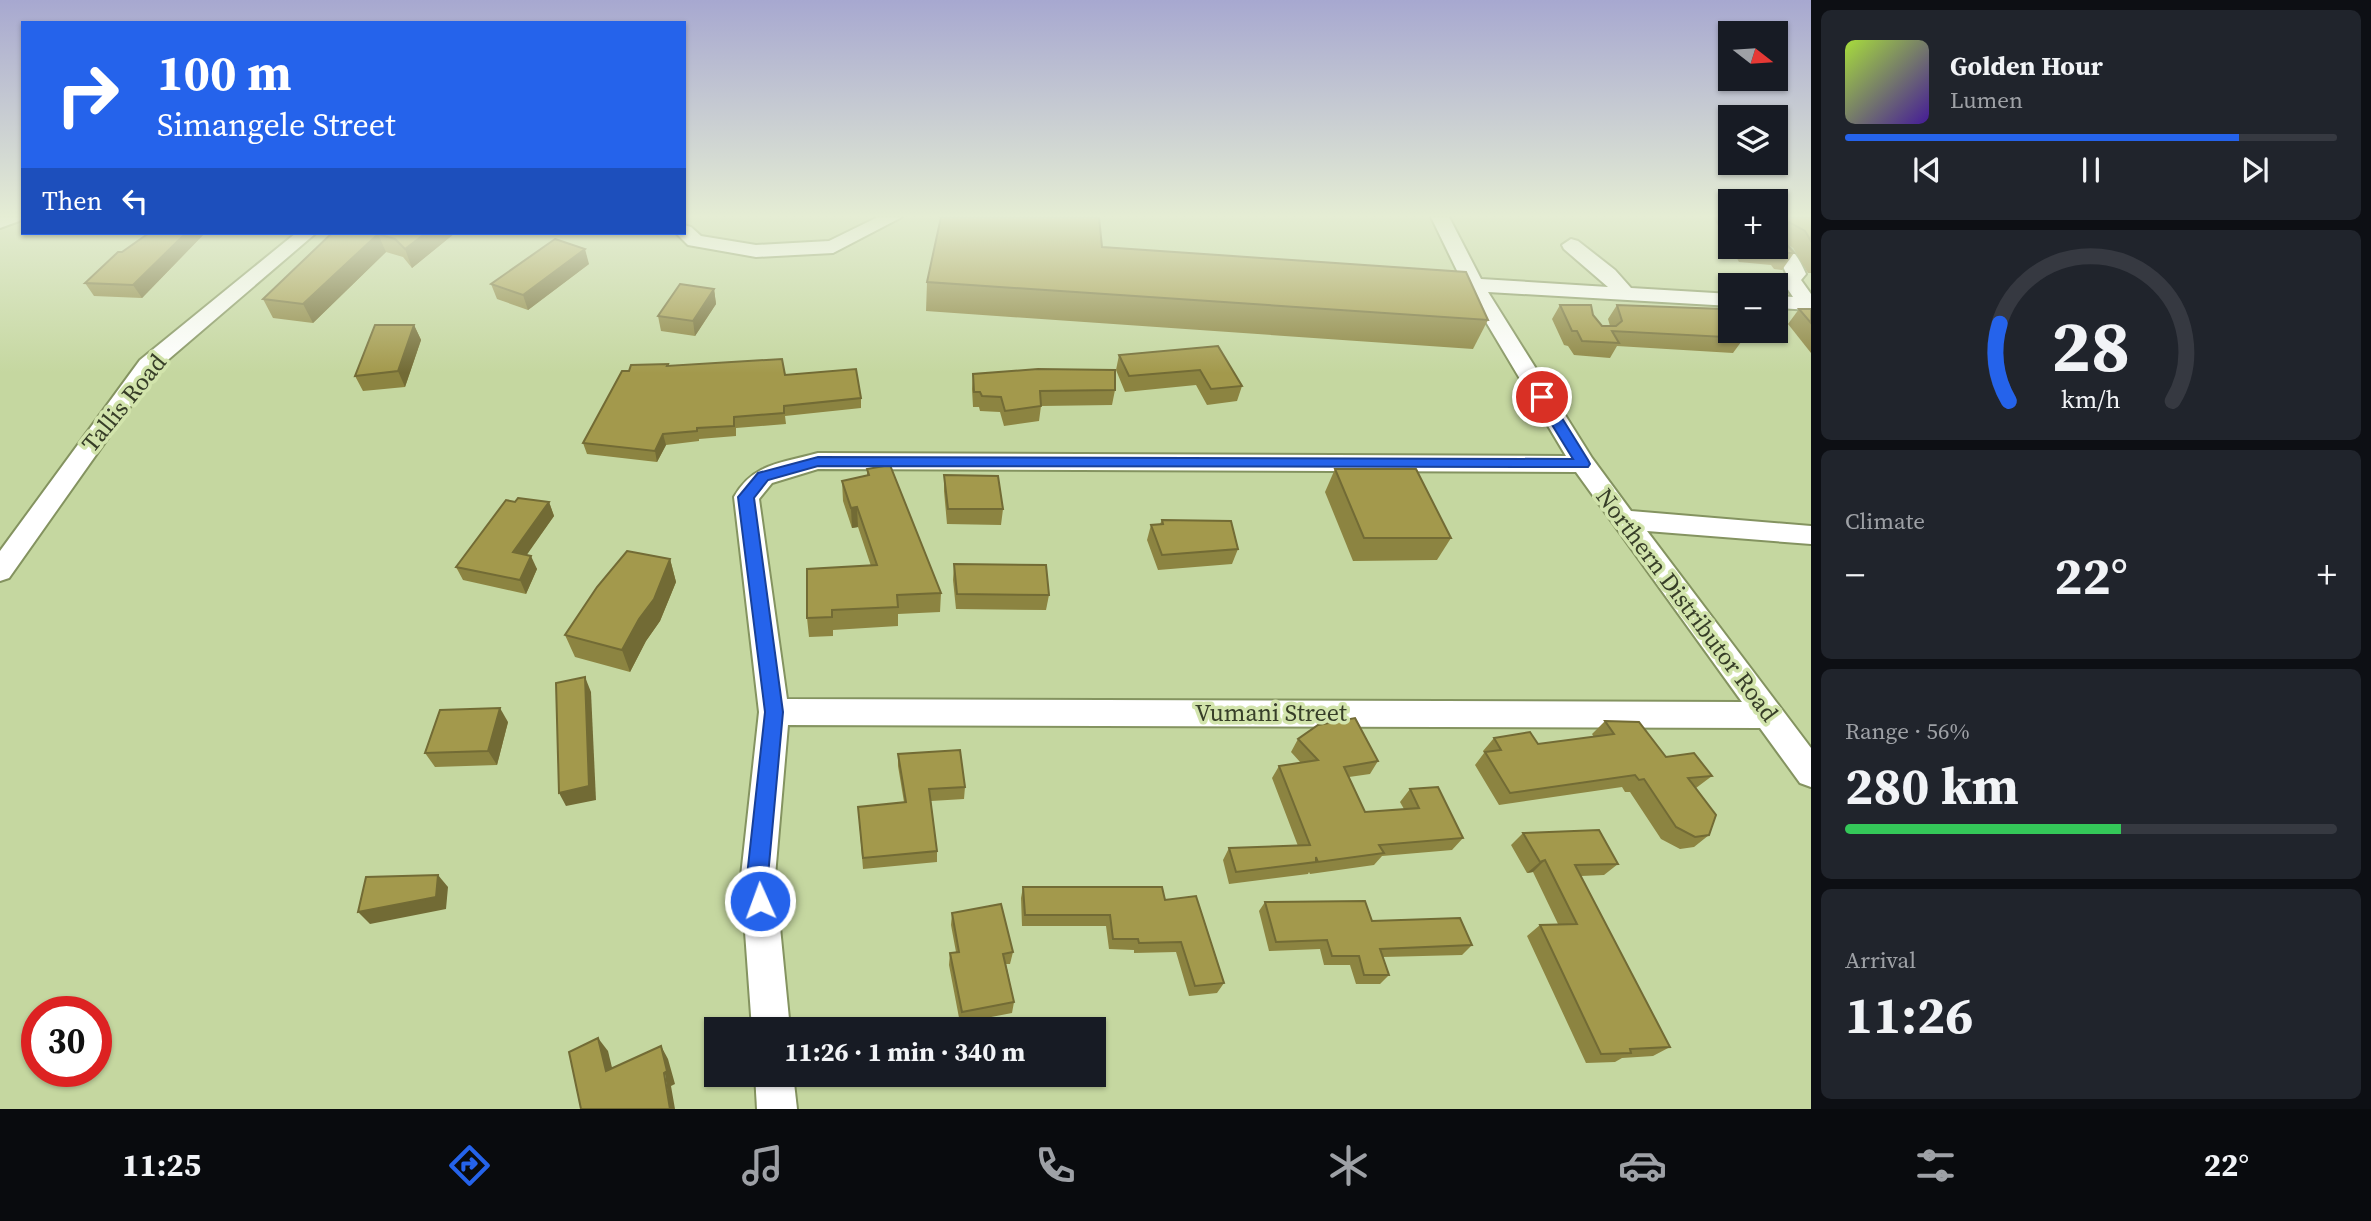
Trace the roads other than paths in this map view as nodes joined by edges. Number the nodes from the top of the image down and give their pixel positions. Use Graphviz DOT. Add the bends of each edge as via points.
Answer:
graph roads {
  1 [pos="264,269"];
  2 [pos="1466,269"];
  3 [pos="1601,269"];
  4 [pos="1794,269"];
  5 [pos="1474,285"];
  6 [pos="1625,294"];
  7 [pos="1718,299"];
  8 [pos="1788,303"];
  9 [pos="1810,304"];
  10 [pos="1583,464"];
  11 [pos="1622,519"];
  12 [pos="1811,535"];
  13 [pos="0,571"];
  14 [pos="774,712"];
  15 [pos="1768,715"];
  16 [pos="1811,773"];
  17 [pos="770,1017"];
  18 [pos="775,1087"];
  19 [pos="777,1109"];
  1 -- 13 [label="street, Tallis Road" via="148,365"];
  2 -- 5 [label="street, Northern Distributor Road"];
  3 -- 6 [label="street"];
  4 -- 9 [label="street" via="1791,279"];
  5 -- 6 [label="street" via="1593,302"];
  5 -- 10 [label="street, Northern Distributor Road"];
  6 -- 7 [label="street"];
  8 -- 9 [label="street"];
  10 -- 11 [label="street, Northern Distributor Road"];
  10 -- 14 [label="street" via="818,461 763,477 746,497"];
  11 -- 12 [label="street"];
  11 -- 15 [label="street, Northern Distributor Road"];
  14 -- 15 [label="street, Vumani Street"];
  14 -- 17 [label="street" via="758,876"];
  15 -- 16 [label="street, Northern Distributor Road"];
  18 -- 19 [label="street"];
}
